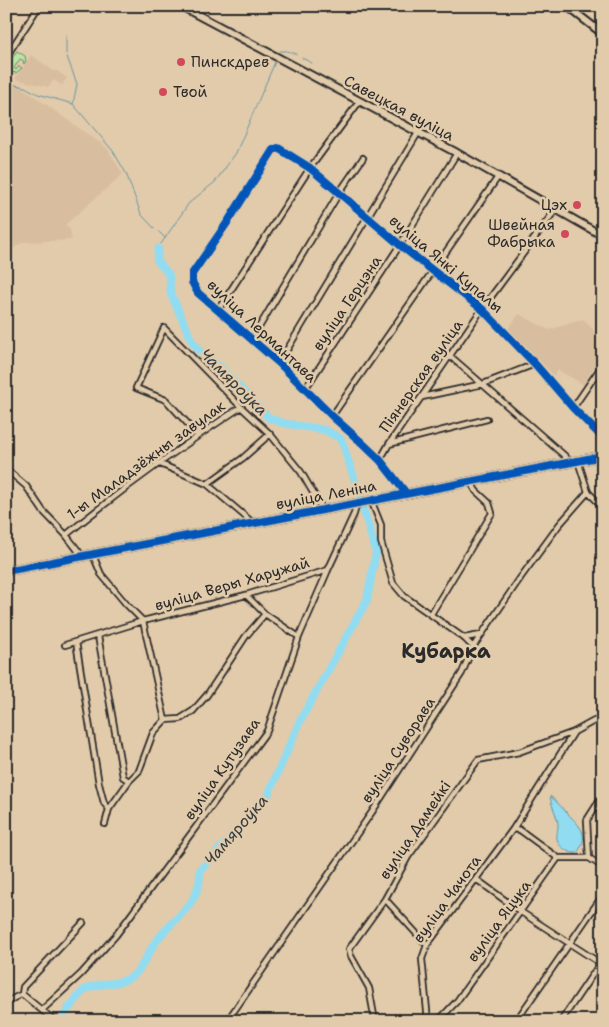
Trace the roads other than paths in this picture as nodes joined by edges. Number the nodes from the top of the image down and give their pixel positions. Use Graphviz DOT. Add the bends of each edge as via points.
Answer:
graph roads {
  1 [pos="39,6"];
  2 [pos="181,6"];
  3 [pos="567,6"];
  4 [pos="603,34"];
  5 [pos="6,57"];
  6 [pos="359,102"];
  7 [pos="418,133"];
  8 [pos="278,148"];
  9 [pos="457,153"];
  10 [pos="363,158"];
  11 [pos="310,168"];
  12 [pos="498,177"];
  13 [pos="339,193"];
  14 [pos="556,209"];
  15 [pos="368,216"];
  16 [pos="603,236"];
  17 [pos="400,245"];
  18 [pos="433,271"];
  19 [pos="482,309"];
  20 [pos="218,310"];
  21 [pos="252,339"];
  22 [pos="450,356"];
  23 [pos="279,363"];
  24 [pos="536,364"];
  25 [pos="603,364"];
  26 [pos="483,384"];
  27 [pos="304,389"];
  28 [pos="421,397"];
  29 [pos="240,407"];
  30 [pos="573,408"];
  31 [pos="332,416"];
  32 [pos="487,419"];
  33 [pos="270,434"];
  34 [pos="198,436"];
  35 [pos="603,438"];
  36 [pos="389,444"];
  37 [pos="603,456"];
  38 [pos="380,460"];
  39 [pos="578,460"];
  40 [pos="570,462"];
  41 [pos="158,463"];
  42 [pos="6,469"];
  43 [pos="470,481"];
  44 [pos="207,484"];
  45 [pos="588,492"];
  46 [pos="406,493"];
  47 [pos="371,500"];
  48 [pos="357,503"];
  49 [pos="603,506"];
  50 [pos="323,510"];
  51 [pos="254,524"];
  52 [pos="66,535"];
  53 [pos="93,555"];
  54 [pos="83,556"];
  55 [pos="328,570"];
  56 [pos="6,571"];
  57 [pos="246,595"];
  58 [pos="265,614"];
  59 [pos="431,614"];
  60 [pos="143,621"];
  61 [pos="481,635"];
  62 [pos="98,636"];
  63 [pos="299,637"];
  64 [pos="464,638"];
  65 [pos="76,642"];
  66 [pos="65,645"];
  67 [pos="473,648"];
  68 [pos="165,720"];
  69 [pos="603,720"];
  70 [pos="574,732"];
  71 [pos="129,781"];
  72 [pos="603,795"];
  73 [pos="109,809"];
  74 [pos="105,824"];
  75 [pos="513,829"];
  76 [pos="558,858"];
  77 [pos="589,858"];
  78 [pos="603,867"];
  79 [pos="476,879"];
  80 [pos="603,895"];
  81 [pos="385,899"];
  82 [pos="521,912"];
  83 [pos="83,923"];
  84 [pos="570,943"];
  85 [pos="427,944"];
  86 [pos="602,962"];
  87 [pos="22,994"];
  88 [pos="6,1002"];
  89 [pos="42,1010"];
  90 [pos="603,1016"];
  91 [pos="229,1020"];
  92 [pos="55,1021"];
  93 [pos="375,1021"];
  94 [pos="428,1021"];
  95 [pos="438,1021"];
  96 [pos="516,1021"];
  97 [pos="561,1021"];
  98 [pos="600,1021"];
  1 -- 5 [label="street"];
  2 -- 6 [label="street, Савецкая вуліца"];
  3 -- 4 [label="street"];
  6 -- 7 [label="street, Савецкая вуліца"];
  6 -- 11 [label="street"];
  7 -- 9 [label="street, Савецкая вуліца"];
  7 -- 15 [label="street"];
  8 -- 11 [label="street, вуліца Янкі Купалы"];
  8 -- 20 [label="street, вуліца Лермантава" via="273,150 192,274 198,293"];
  9 -- 12 [label="street, Савецкая вуліца"];
  9 -- 17 [label="street, вуліца Герцэна"];
  10 -- 13 [label="street"];
  11 -- 13 [label="street, вуліца Янкі Купалы"];
  11 -- 20 [label="street"];
  12 -- 14 [label="street, Савецкая вуліца"];
  12 -- 18 [label="street"];
  13 -- 15 [label="street, вуліца Янкі Купалы"];
  13 -- 21 [label="street"];
  14 -- 16 [label="street, Савецкая вуліца"];
  14 -- 19 [label="street, Піянерская вуліца"];
  15 -- 17 [label="street, вуліца Янкі Купалы"];
  15 -- 23 [label="street"];
  17 -- 18 [label="street, вуліца Янкі Купалы"];
  17 -- 27 [label="street, вуліца Герцэна"];
  18 -- 19 [label="street, вуліца Янкі Купалы"];
  18 -- 31 [label="street"];
  19 -- 22 [label="street, Піянерская вуліца"];
  19 -- 24 [label="street, вуліца Янкі Купалы"];
  20 -- 21 [label="street, вуліца Лермантава"];
  21 -- 23 [label="street, вуліца Лермантава"];
  22 -- 26 [label="street"];
  22 -- 28 [label="street, Піянерская вуліца"];
  23 -- 27 [label="street, вуліца Лермантава"];
  24 -- 26 [label="street"];
  24 -- 30 [label="street, вуліца Янкі Купалы"];
  25 -- 30 [label="street"];
  26 -- 28 [label="street"];
  26 -- 40 [label="street"];
  27 -- 31 [label="street, вуліца Лермантава"];
  28 -- 36 [label="street, Піянерская вуліца"];
  29 -- 33 [label="street"];
  29 -- 34 [label="street, 1-ы Маладзёжны завулак"];
  29 -- 34 [label="street" via="164,328 136,388 166,400"];
  30 -- 35 [label="street, вуліца Янкі Купалы"];
  31 -- 38 [label="street, вуліца Лермантава"];
  32 -- 36 [label="street"];
  33 -- 44 [label="street"];
  33 -- 50 [label="street" via="301,472"];
  34 -- 41 [label="street, 1-ы Маладзёжны завулак"];
  36 -- 38 [label="street, Піянерская вуліца"];
  37 -- 39 [label="main road, вуліца Леніна"];
  38 -- 46 [label="street, вуліца Лермантава"];
  39 -- 40 [label="main road, вуліца Леніна"];
  39 -- 45 [label="street"];
  40 -- 43 [label="main road, вуліца Леніна"];
  41 -- 44 [label="street"];
  41 -- 52 [label="street, 1-ы Маладзёжны завулак"];
  42 -- 52 [label="street" via="26,486 43,511"];
  43 -- 46 [label="main road, вуліца Леніна"];
  43 -- 59 [label="street" via="489,504 492,513"];
  44 -- 51 [label="street"];
  45 -- 49 [label="street"];
  45 -- 61 [label="street, вуліца Суворава" via="559,525"];
  46 -- 47 [label="main road, вуліца Леніна"];
  47 -- 48 [label="main road, вуліца Леніна"];
  47 -- 59 [label="street" via="394,583 404,596"];
  48 -- 50 [label="main road, вуліца Леніна"];
  48 -- 55 [label="street, вуліца Кутузава"];
  50 -- 51 [label="main road, вуліца Леніна"];
  51 -- 53 [label="main road, вуліца Леніна"];
  52 -- 54 [label="street"];
  53 -- 54 [label="main road, вуліца Леніна"];
  53 -- 60 [label="street, вуліца Веры Харужай" via="101,574"];
  54 -- 56 [label="main road, вуліца Леніна"];
  55 -- 57 [label="street, вуліца Веры Харужай"];
  55 -- 63 [label="street, вуліца Кутузава"];
  57 -- 58 [label="street"];
  57 -- 60 [label="street, вуліца Веры Харужай"];
  58 -- 63 [label="street"];
  58 -- 68 [label="street" via="194,711 180,719"];
  59 -- 64 [label="street"];
  60 -- 62 [label="street, вуліца Веры Харужай"];
  60 -- 68 [label="street"];
  61 -- 64 [label="street"];
  61 -- 67 [label="street, вуліца Суворава"];
  62 -- 65 [label="street, вуліца Веры Харужай"];
  62 -- 71 [label="street" via="123,777"];
  63 -- 89 [label="street, вуліца Кутузава" via="267,731 116,935"];
  64 -- 67 [label="street"];
  65 -- 66 [label="street, вуліца Веры Харужай"];
  65 -- 73 [label="street" via="99,784 104,804"];
  67 -- 91 [label="street, вуліца Суворава" via="462,673 372,812"];
  68 -- 71 [label="street" via="153,733 139,771"];
  69 -- 70 [label="street, вуліца Дамейкі" via="594,721"];
  70 -- 75 [label="street, вуліца Чачота"];
  70 -- 81 [label="street, вуліца Дамейкі" via="520,752 478,760 408,857"];
  71 -- 73 [label="street"];
  72 -- 77 [label="street" via="587,820"];
  73 -- 74 [label="street"];
  75 -- 76 [label="street" via="520,830"];
  75 -- 79 [label="street, вуліца Чачота"];
  76 -- 77 [label="street"];
  76 -- 82 [label="street, вуліца Яцука"];
  77 -- 78 [label="street"];
  79 -- 82 [label="street"];
  79 -- 85 [label="street, вуліца Чачота"];
  80 -- 84 [label="street"];
  81 -- 85 [label="street, вуліца Дамейкі"];
  81 -- 93 [label="street" via="349,949 369,988"];
  82 -- 84 [label="street"];
  82 -- 95 [label="street, вуліца Яцука" via="457,1001"];
  83 -- 87 [label="street" via="23,987"];
  84 -- 86 [label="street"];
  84 -- 96 [label="street"];
  85 -- 94 [label="street, вуліца Чачота" via="422,959"];
  86 -- 97 [label="street"];
  87 -- 88 [label="street"];
  87 -- 89 [label="street"];
  89 -- 92 [label="street"];
  90 -- 98 [label="street"];
}
